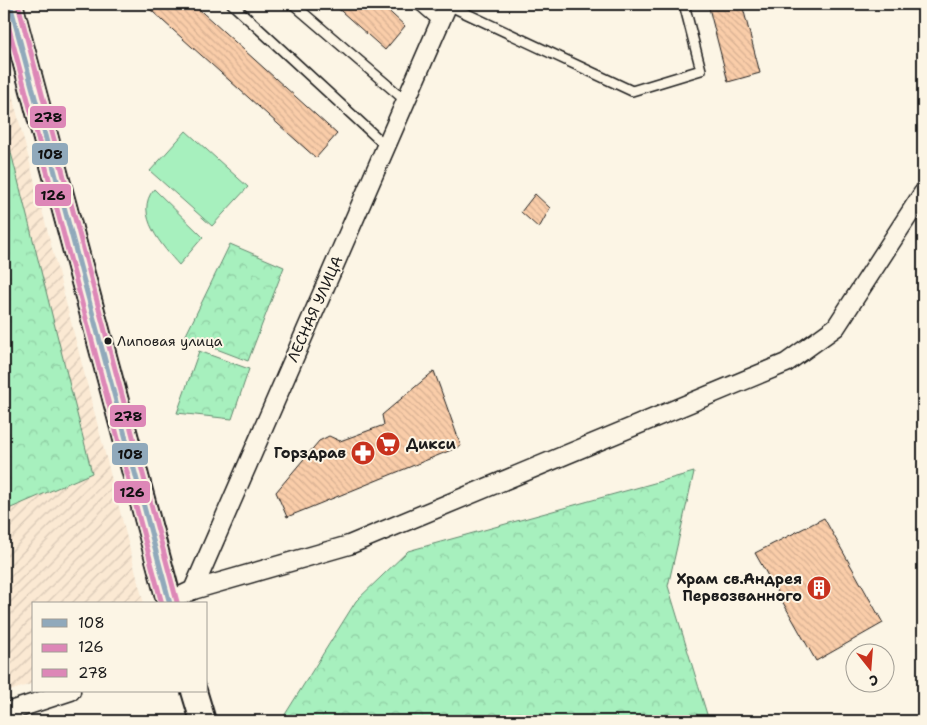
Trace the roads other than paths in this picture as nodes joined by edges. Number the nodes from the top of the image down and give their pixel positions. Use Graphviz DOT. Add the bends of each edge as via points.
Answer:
graph roads {
  1 [pos="10,4"];
  2 [pos="232,4"];
  3 [pos="293,4"];
  4 [pos="418,4"];
  5 [pos="448,4"];
  6 [pos="684,4"];
  7 [pos="440,23"];
  8 [pos="406,101"];
  9 [pos="386,146"];
  10 [pos="923,193"];
  11 [pos="193,590"];
  12 [pos="170,602"];
  13 [pos="68,692"];
  14 [pos="194,692"];
  15 [pos="4,713"];
  16 [pos="203,721"];
  1 -- 12 [label="street"];
  2 -- 9 [label="lane"];
  3 -- 8 [label="lane"];
  4 -- 7 [label="lane"];
  5 -- 6 [label="lane" via="632,91 701,70"];
  5 -- 7 [label="street, ЛЕСНАЯ УЛИЦА"];
  7 -- 8 [label="street, ЛЕСНАЯ УЛИЦА"];
  8 -- 9 [label="street, ЛЕСНАЯ УЛИЦА"];
  9 -- 11 [label="street, ЛЕСНАЯ УЛИЦА"];
  10 -- 11 [label="street" via="836,327 786,363 349,545"];
  11 -- 12 [label="street"];
  13 -- 15 [label="street"];
  14 -- 16 [label="street"];
}
